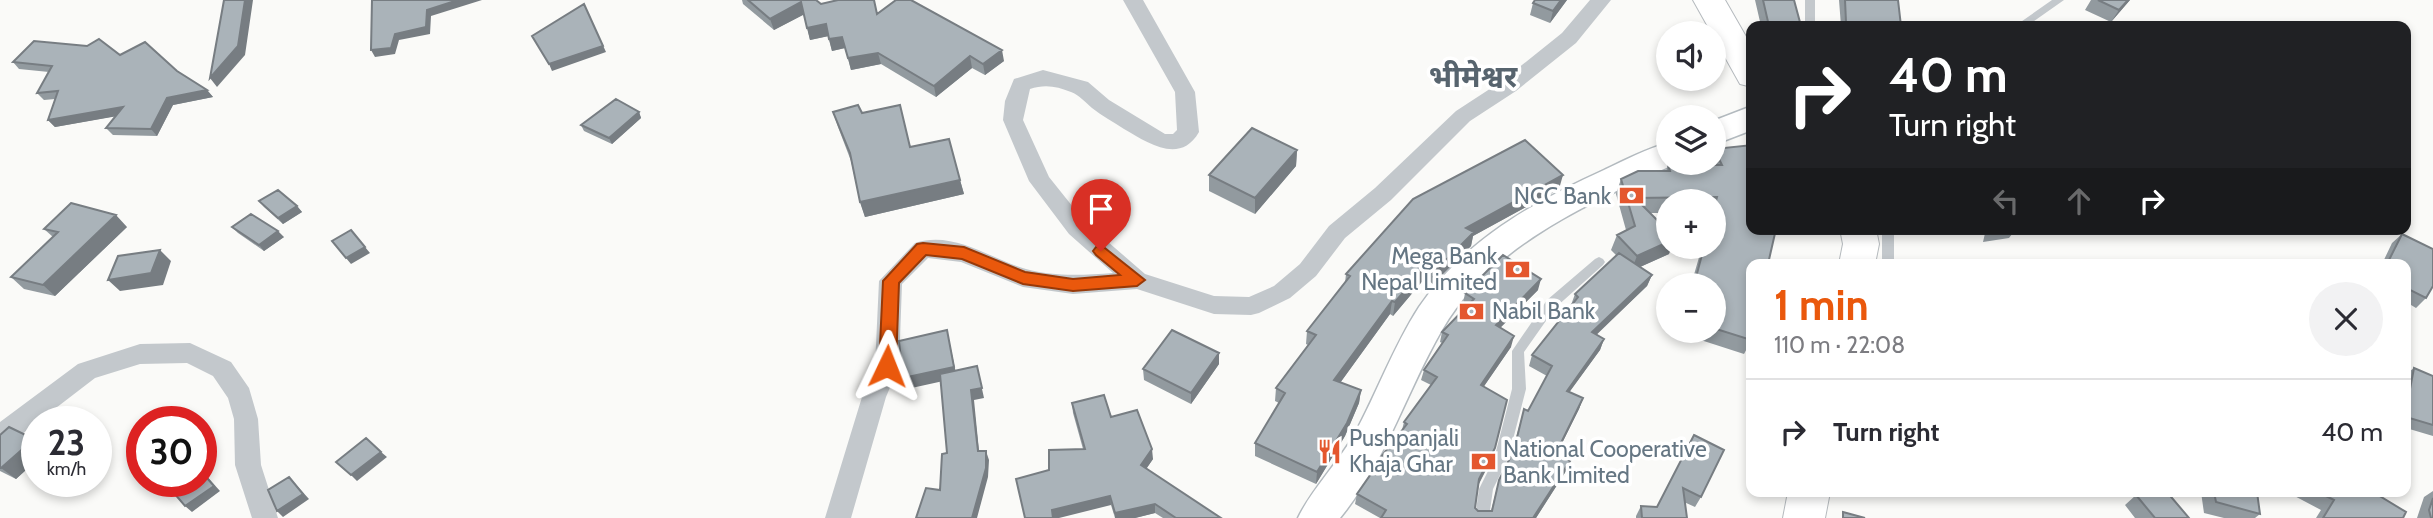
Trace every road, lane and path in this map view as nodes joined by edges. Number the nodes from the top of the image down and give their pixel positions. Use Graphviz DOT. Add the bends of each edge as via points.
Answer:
graph roads {
  1 [pos="1133,0"];
  2 [pos="1601,0"];
  3 [pos="1709,0"];
  4 [pos="1810,0"];
  5 [pos="2059,0"];
  6 [pos="1810,21"];
  7 [pos="2028,21"];
  8 [pos="1746,65"];
  9 [pos="1746,120"];
  10 [pos="1726,128"];
  11 [pos="1656,160"];
  12 [pos="1859,235"];
  13 [pos="1888,235"];
  14 [pos="1858,259"];
  15 [pos="1888,259"];
  16 [pos="1599,262"];
  17 [pos="1137,280"];
  18 [pos="0,436"];
  19 [pos="1809,497"];
  20 [pos="265,518"];
  21 [pos="838,518"];
  22 [pos="1317,518"];
  23 [pos="1482,518"];
  24 [pos="1804,518"];
  1 -- 17 [label="street" via="1185,92 1188,132 1178,141 1162,142 1081,87 1043,77 1021,83 1013,120 1040,181 1077,228"];
  2 -- 17 [label="street" via="1569,38 1463,116 1337,232 1308,270 1282,292 1251,306 1214,305"];
  3 -- 8 [label="main road"];
  4 -- 6 [label="lane"];
  5 -- 7 [label="lane"];
  9 -- 10 [label="main road"];
  11 -- 22 [label="main road" via="1532,222 1479,261 1452,288 1426,328 1366,452 1341,492"];
  12 -- 14 [label="main road"];
  13 -- 15 [label="lane"];
  16 -- 23 [label="lane" via="1551,304 1518,351 1519,389 1502,460 1486,489"];
  17 -- 21 [label="street" via="1073,285 1023,278 964,253 923,249 891,281 887,366"];
  18 -- 20 [label="street" via="87,372 139,354 190,353 222,369 240,395 248,466"];
  19 -- 24 [label="main road"];
}
